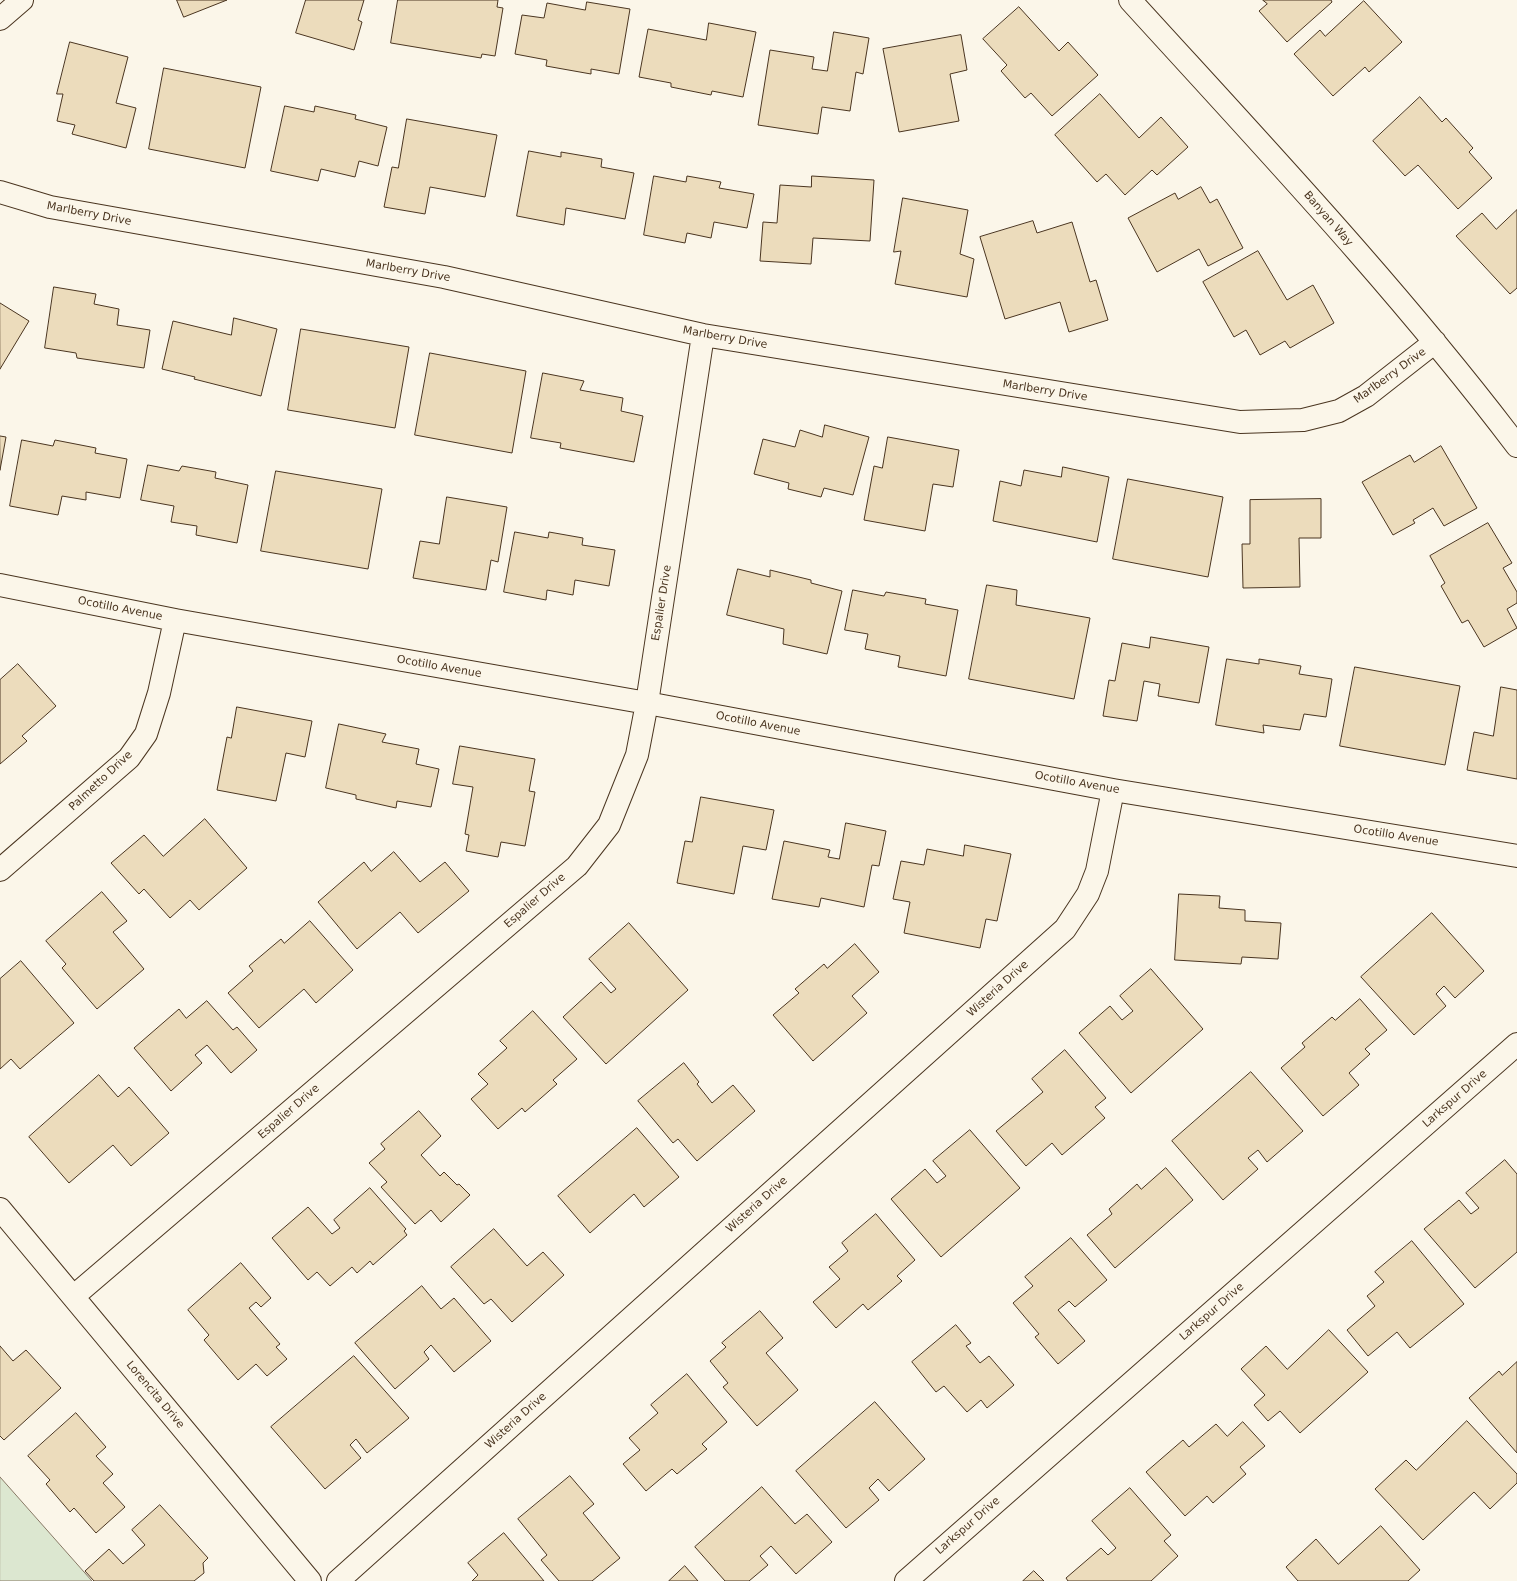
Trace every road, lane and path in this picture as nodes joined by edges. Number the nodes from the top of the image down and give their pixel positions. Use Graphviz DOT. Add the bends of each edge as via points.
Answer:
graph roads {
  1 [pos="22,0"];
  2 [pos="1130,0"];
  3 [pos="0,18"];
  4 [pos="0,192"];
  5 [pos="703,335"];
  6 [pos="1435,342"];
  7 [pos="1517,446"];
  8 [pos="0,585"];
  9 [pos="175,620"];
  10 [pos="647,703"];
  11 [pos="1114,790"];
  12 [pos="1517,856"];
  13 [pos="0,870"];
  14 [pos="1517,1044"];
  15 [pos="0,1209"];
  16 [pos="74,1296"];
  17 [pos="310,1581"];
  18 [pos="338,1581"];
  19 [pos="906,1581"];
  1 -- 3 [label="street"];
  2 -- 6 [label="street, Banyan Way" via="1282,166"];
  4 -- 5 [label="street, Marlberry Drive" via="50,207 444,277"];
  5 -- 6 [label="street, Marlberry Drive" via="1240,422 1303,420 1339,411 1366,396"];
  5 -- 10 [label="street, Espalier Drive"];
  6 -- 7 [label="street, Banyan Way"];
  8 -- 9 [label="street, Ocotillo Avenue"];
  9 -- 10 [label="street, Ocotillo Avenue"];
  9 -- 13 [label="street, Palmetto Drive" via="159,694 146,734 129,758"];
  10 -- 11 [label="street, Ocotillo Avenue"];
  10 -- 16 [label="street, Espalier Drive" via="637,755 609,825 577,866"];
  11 -- 12 [label="street, Ocotillo Avenue"];
  11 -- 18 [label="street, Wisteria Drive" via="1097,871 1088,894 1065,929"];
  14 -- 19 [label="street, Larkspur Drive"];
  15 -- 16 [label="street, Lorencita Drive"];
  16 -- 17 [label="street, Lorencita Drive"];
}
